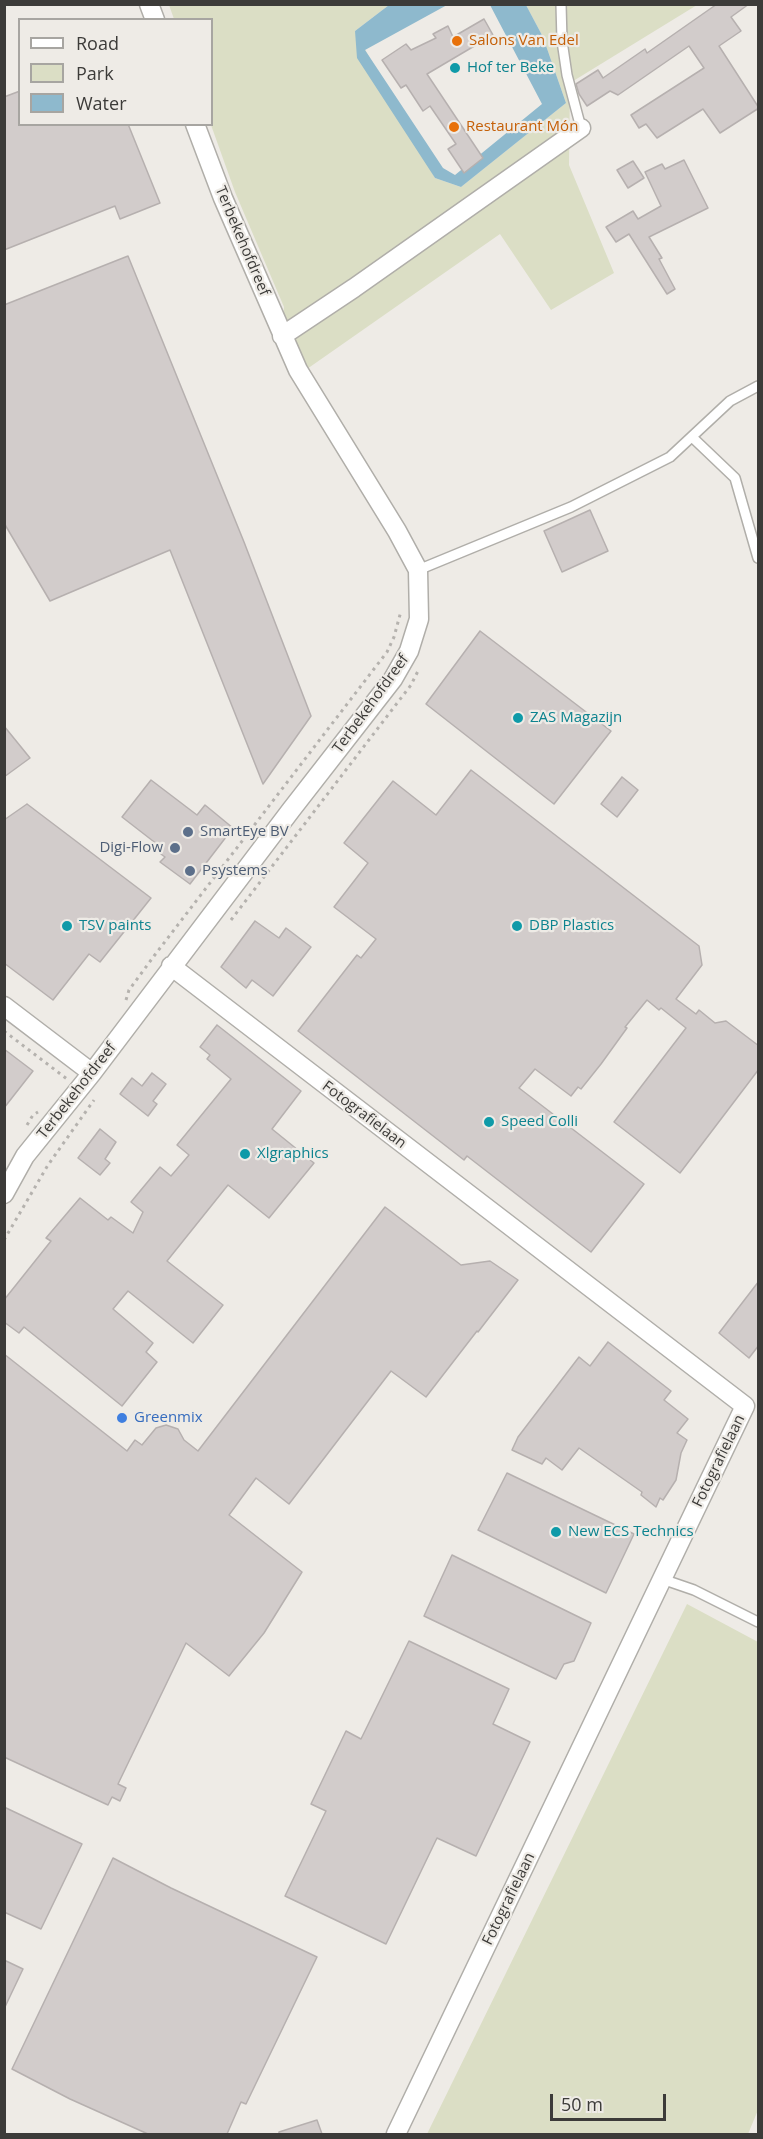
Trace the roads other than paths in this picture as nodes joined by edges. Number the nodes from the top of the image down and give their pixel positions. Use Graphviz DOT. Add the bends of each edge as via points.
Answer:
graph roads {
  1 [pos="561,4"];
  2 [pos="196,126"];
  3 [pos="581,128"];
  4 [pos="282,336"];
  5 [pos="759,386"];
  6 [pos="692,437"];
  7 [pos="759,558"];
  8 [pos="418,570"];
  9 [pos="171,966"];
  10 [pos="4,1006"];
  11 [pos="92,1073"];
  12 [pos="4,1194"];
  13 [pos="662,1579"];
  14 [pos="759,1622"];
  15 [pos="396,2134"];
  1 -- 3 [label="lane" via="567,75"];
  2 -- 4 [label="street, Terbekehofdreef"];
  3 -- 4 [label="street"];
  4 -- 8 [label="street, Terbekehofdreef" via="298,370"];
  5 -- 6 [label="lane" via="730,401"];
  6 -- 7 [label="lane" via="735,478"];
  6 -- 8 [label="lane" via="670,457 571,507"];
  8 -- 9 [label="street, Terbekehofdreef" via="419,619 410,651 393,679"];
  9 -- 11 [label="street, Terbekehofdreef"];
  9 -- 13 [label="street, Fotografielaan" via="745,1406"];
  10 -- 11 [label="street"];
  11 -- 12 [label="street, Terbekehofdreef" via="25,1156"];
  13 -- 14 [label="lane"];
  13 -- 15 [label="street, Fotografielaan"];
}
